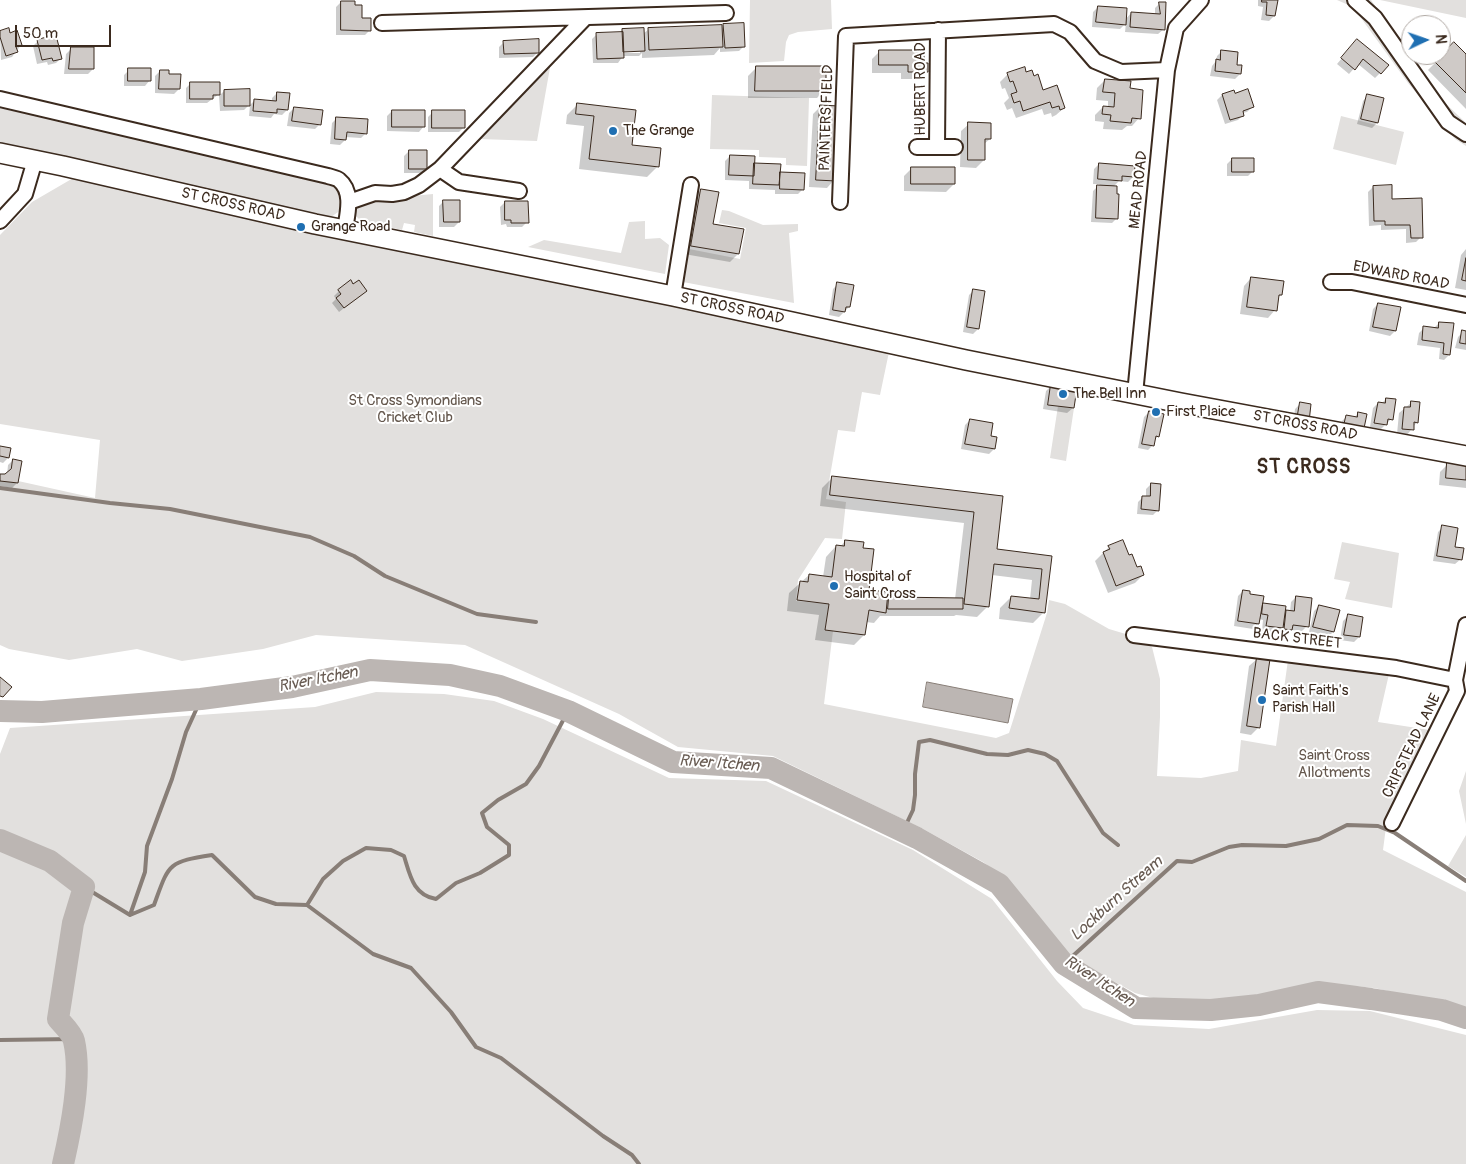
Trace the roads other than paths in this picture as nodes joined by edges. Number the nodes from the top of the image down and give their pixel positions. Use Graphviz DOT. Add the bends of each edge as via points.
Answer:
graph roads {
  1 [pos="1201,0"];
  2 [pos="1355,0"];
  3 [pos="726,13"];
  4 [pos="585,18"];
  5 [pos="382,23"];
  6 [pos="938,30"];
  7 [pos="846,36"];
  8 [pos="1167,70"];
  9 [pos="0,99"];
  10 [pos="1466,134"];
  11 [pos="918,147"];
  12 [pos="938,147"];
  13 [pos="954,147"];
  14 [pos="0,153"];
  15 [pos="35,160"];
  16 [pos="440,169"];
  17 [pos="691,185"];
  18 [pos="519,191"];
  19 [pos="349,202"];
  20 [pos="840,202"];
  21 [pos="0,221"];
  22 [pos="345,230"];
  23 [pos="1330,282"];
  24 [pos="673,296"];
  25 [pos="1466,305"];
  26 [pos="1135,394"];
  27 [pos="1466,456"];
  28 [pos="1466,625"];
  29 [pos="1134,635"];
  30 [pos="1459,687"];
  31 [pos="1392,823"];
  1 -- 8 [label="street, MEAD ROAD" via="1176,28"];
  2 -- 10 [label="street" via="1375,18 1448,122"];
  3 -- 4 [label="street"];
  4 -- 5 [label="street"];
  4 -- 16 [label="street"];
  6 -- 7 [label="street, HUBERT ROAD"];
  6 -- 8 [label="street, HUBERT ROAD" via="1054,24 1070,32 1095,62 1121,72"];
  6 -- 12 [label="street, HUBERT ROAD"];
  7 -- 20 [label="street, PAINTERS FIELD"];
  8 -- 26 [label="street, MEAD ROAD"];
  9 -- 19 [label="street" via="328,176 340,180"];
  11 -- 12 [label="street"];
  12 -- 13 [label="street"];
  14 -- 15 [label="main road, ST CROSS ROAD"];
  15 -- 21 [label="street" via="25,194"];
  15 -- 22 [label="main road, ST CROSS ROAD"];
  16 -- 18 [label="street" via="459,182"];
  16 -- 19 [label="street" via="420,185 404,192 375,193"];
  17 -- 24 [label="street"];
  19 -- 22 [label="street"];
  22 -- 24 [label="main road, ST CROSS ROAD"];
  23 -- 25 [label="street, EDWARD ROAD" via="1352,282"];
  24 -- 26 [label="main road, ST CROSS ROAD"];
  26 -- 27 [label="main road, ST CROSS ROAD"];
  28 -- 30 [label="street, CRIPSTEAD LANE"];
  29 -- 30 [label="street, BACK STREET" via="1396,668"];
  30 -- 31 [label="street, CRIPSTEAD LANE"];
}
